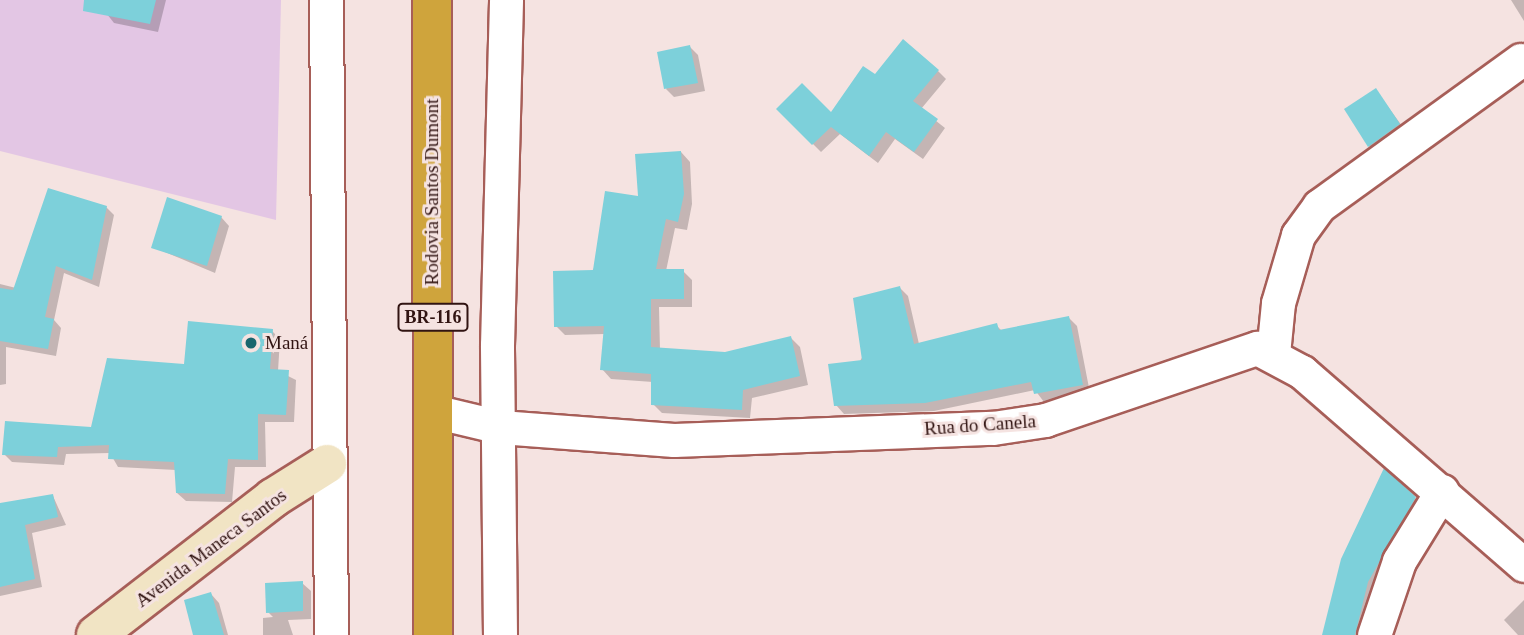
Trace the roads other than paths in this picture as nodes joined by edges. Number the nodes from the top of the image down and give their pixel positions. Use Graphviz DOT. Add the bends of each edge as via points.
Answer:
graph roads {
  1 [pos="326,0"];
  2 [pos="432,0"];
  3 [pos="506,0"];
  4 [pos="1521,60"];
  5 [pos="1273,354"];
  6 [pos="433,411"];
  7 [pos="500,428"];
  8 [pos="327,464"];
  9 [pos="1442,491"];
  10 [pos="1524,565"];
  11 [pos="96,635"];
  12 [pos="331,635"];
  13 [pos="433,635"];
  14 [pos="500,635"];
  15 [pos="1374,635"];
  1 -- 8 [label="street"];
  2 -- 6 [label="highway, Rodovia Santos Dumont / BR-116"];
  3 -- 7 [label="street"];
  4 -- 5 [label="street" via="1319,205 1298,235 1278,303"];
  5 -- 7 [label="street, Rua do Canela" via="1257,348 1045,420 993,428 674,440"];
  5 -- 9 [label="street"];
  6 -- 7 [label="street, Rua do Canela"];
  6 -- 13 [label="highway, Rodovia Santos Dumont / BR-116"];
  7 -- 14 [label="street"];
  8 -- 11 [label="street, Avenida Maneca Santos" via="273,498"];
  8 -- 12 [label="street"];
  9 -- 10 [label="street"];
  9 -- 15 [label="street" via="1399,561"];
}
